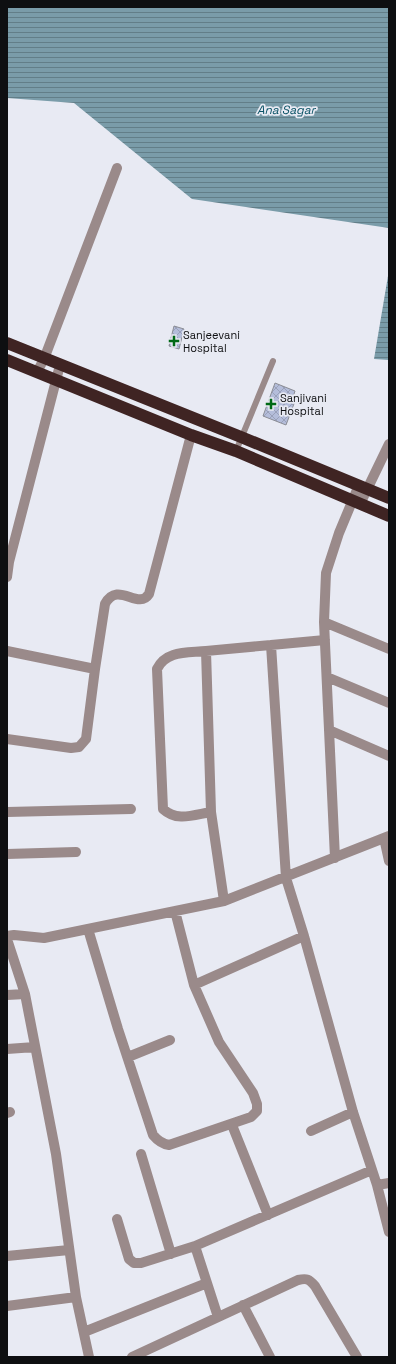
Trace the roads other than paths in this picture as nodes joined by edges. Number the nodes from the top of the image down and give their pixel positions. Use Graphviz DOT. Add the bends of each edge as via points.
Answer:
graph roads {
  1 [pos="117,168"];
  2 [pos="7,343"];
  3 [pos="44,359"];
  4 [pos="7,360"];
  5 [pos="273,361"];
  6 [pos="60,365"];
  7 [pos="37,372"];
  8 [pos="55,379"];
  9 [pos="191,435"];
  10 [pos="242,437"];
  11 [pos="389,444"];
  12 [pos="236,451"];
  13 [pos="364,487"];
  14 [pos="389,498"];
  15 [pos="357,502"];
  16 [pos="389,516"];
  17 [pos="8,562"];
  18 [pos="7,577"];
  19 [pos="324,622"];
  20 [pos="325,640"];
  21 [pos="271,645"];
  22 [pos="389,649"];
  23 [pos="7,651"];
  24 [pos="206,652"];
  25 [pos="95,669"];
  26 [pos="327,677"];
  27 [pos="389,703"];
  28 [pos="329,730"];
  29 [pos="7,739"];
  30 [pos="389,756"];
  31 [pos="131,809"];
  32 [pos="7,812"];
  33 [pos="211,812"];
  34 [pos="387,837"];
  35 [pos="76,852"];
  36 [pos="7,854"];
  37 [pos="335,858"];
  38 [pos="389,861"];
  39 [pos="286,878"];
  40 [pos="224,901"];
  41 [pos="175,911"];
  42 [pos="88,929"];
  43 [pos="304,936"];
  44 [pos="7,938"];
  45 [pos="194,985"];
  46 [pos="25,994"];
  47 [pos="7,995"];
  48 [pos="170,1040"];
  49 [pos="35,1047"];
  50 [pos="7,1049"];
  51 [pos="128,1057"];
  52 [pos="353,1112"];
  53 [pos="232,1125"];
  54 [pos="311,1131"];
  55 [pos="142,1154"];
  56 [pos="372,1170"];
  57 [pos="389,1183"];
  58 [pos="377,1185"];
  59 [pos="268,1215"];
  60 [pos="117,1219"];
  61 [pos="389,1232"];
  62 [pos="195,1246"];
  63 [pos="69,1250"];
  64 [pos="171,1254"];
  65 [pos="7,1256"];
  66 [pos="207,1283"];
  67 [pos="76,1297"];
  68 [pos="243,1305"];
  69 [pos="7,1306"];
  70 [pos="218,1316"];
  71 [pos="84,1332"];
  72 [pos="89,1357"];
  73 [pos="132,1357"];
  74 [pos="270,1357"];
  75 [pos="357,1357"];
  1 -- 3 [label="street"];
  2 -- 3 [label="highway"];
  3 -- 6 [label="highway"];
  3 -- 7 [label="street"];
  4 -- 7 [label="highway"];
  5 -- 10 [label="lane"];
  6 -- 8 [label="street"];
  6 -- 10 [label="highway"];
  7 -- 8 [label="highway"];
  8 -- 9 [label="highway"];
  8 -- 17 [label="street"];
  9 -- 12 [label="highway"];
  9 -- 25 [label="street" via="149,594 141,600 117,594 108,598"];
  10 -- 12 [label="lane"];
  10 -- 13 [label="highway"];
  11 -- 13 [label="street"];
  12 -- 15 [label="highway"];
  13 -- 14 [label="highway"];
  13 -- 15 [label="street"];
  15 -- 16 [label="highway"];
  15 -- 19 [label="street" via="339,533 326,573"];
  17 -- 18 [label="street"];
  19 -- 20 [label="street"];
  19 -- 22 [label="street"];
  20 -- 21 [label="street"];
  20 -- 26 [label="street"];
  21 -- 24 [label="street"];
  21 -- 39 [label="street"];
  23 -- 25 [label="street"];
  24 -- 33 [label="street"];
  24 -- 33 [label="street" via="171,655 160,663 157,669 163,810 176,817"];
  25 -- 29 [label="street" via="86,739 79,747"];
  26 -- 27 [label="street"];
  26 -- 28 [label="street"];
  28 -- 30 [label="street"];
  28 -- 37 [label="street"];
  31 -- 32 [label="street"];
  33 -- 40 [label="street"];
  34 -- 37 [label="street"];
  34 -- 38 [label="street"];
  35 -- 36 [label="street"];
  37 -- 39 [label="street"];
  39 -- 40 [label="street"];
  39 -- 43 [label="street"];
  40 -- 41 [label="street"];
  41 -- 42 [label="street"];
  41 -- 45 [label="street"];
  42 -- 44 [label="street" via="44,938 14,935"];
  42 -- 51 [label="street"];
  43 -- 45 [label="street"];
  43 -- 52 [label="street"];
  44 -- 46 [label="street"];
  45 -- 53 [label="street" via="218,1042 257,1104 257,1111 251,1117"];
  46 -- 47 [label="street"];
  46 -- 49 [label="street"];
  48 -- 51 [label="street"];
  49 -- 50 [label="street"];
  49 -- 63 [label="street" via="56,1154"];
  51 -- 53 [label="street" via="153,1135 158,1141 169,1145"];
  52 -- 54 [label="street"];
  52 -- 56 [label="street"];
  53 -- 59 [label="street"];
  55 -- 64 [label="street"];
  56 -- 58 [label="street"];
  56 -- 59 [label="street"];
  57 -- 58 [label="street"];
  58 -- 61 [label="street"];
  59 -- 62 [label="street"];
  60 -- 64 [label="street" via="129,1259 134,1263"];
  62 -- 64 [label="street"];
  62 -- 66 [label="street"];
  63 -- 65 [label="street"];
  63 -- 67 [label="street"];
  66 -- 70 [label="street"];
  66 -- 71 [label="street"];
  67 -- 69 [label="street"];
  67 -- 71 [label="street"];
  68 -- 70 [label="street"];
  68 -- 74 [label="street"];
  68 -- 75 [label="street" via="306,1278 315,1286"];
  70 -- 73 [label="street"];
  71 -- 72 [label="street"];
}
